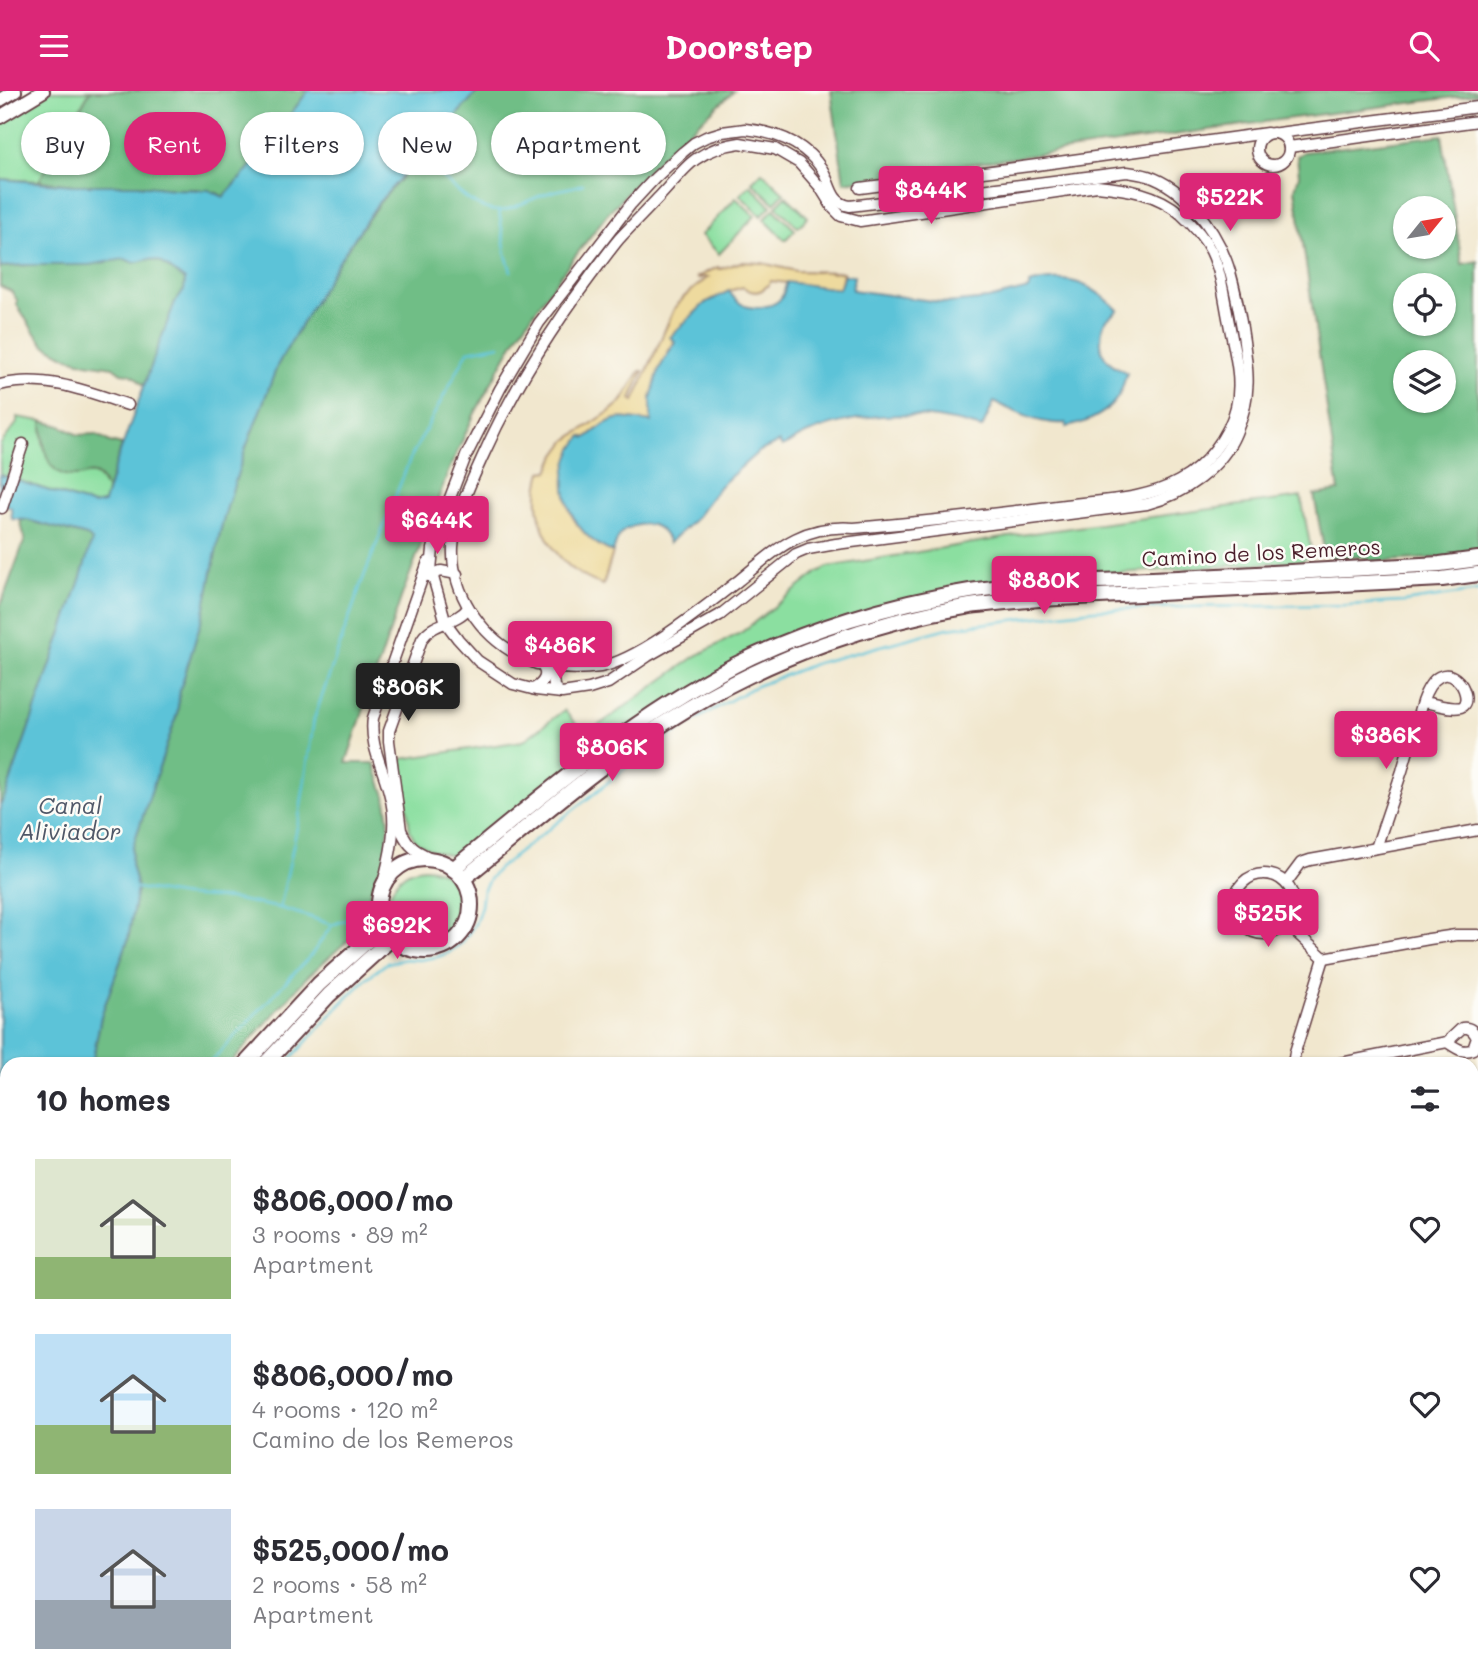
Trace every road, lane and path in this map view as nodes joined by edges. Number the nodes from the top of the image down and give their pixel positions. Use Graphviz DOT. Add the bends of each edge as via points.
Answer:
graph roads {
  1 [pos="15,91"];
  2 [pos="43,91"];
  3 [pos="0,100"];
  4 [pos="1478,107"];
  5 [pos="0,117"];
  6 [pos="1478,121"];
  7 [pos="1272,133"];
  8 [pos="1289,147"];
  9 [pos="1147,176"];
  10 [pos="860,188"];
  11 [pos="1139,192"];
  12 [pos="1180,195"];
  13 [pos="1170,207"];
  14 [pos="0,385"];
  15 [pos="128,405"];
  16 [pos="23,444"];
  17 [pos="2,508"];
  18 [pos="433,549"];
  19 [pos="1478,559"];
  20 [pos="432,573"];
  21 [pos="457,574"];
  22 [pos="1478,574"];
  23 [pos="422,580"];
  24 [pos="468,608"];
  25 [pos="446,623"];
  26 [pos="540,664"];
  27 [pos="560,668"];
  28 [pos="533,689"];
  29 [pos="559,692"];
  30 [pos="1422,702"];
  31 [pos="1478,830"];
  32 [pos="1376,848"];
  33 [pos="433,859"];
  34 [pos="458,874"];
  35 [pos="1286,883"];
  36 [pos="382,887"];
  37 [pos="1287,924"];
  38 [pos="388,932"];
  39 [pos="1478,935"];
  40 [pos="1324,958"];
  41 [pos="1447,1042"];
  42 [pos="251,1057"];
  43 [pos="271,1057"];
  44 [pos="1294,1057"];
  45 [pos="1371,1057"];
  1 -- 3 [label="street"];
  2 -- 5 [label="street"];
  4 -- 7 [label="street"];
  6 -- 8 [label="street"];
  7 -- 8 [label="street" via="1286,139"];
  7 -- 8 [label="street" via="1262,136 1256,146 1258,157 1266,164 1282,163"];
  7 -- 10 [label="street"];
  9 -- 11 [label="street"];
  9 -- 12 [label="street"];
  9 -- 18 [label="street" via="1102,174 850,206 841,205 821,168 805,149 787,138 745,129 694,143 631,204 539,323 466,456"];
  11 -- 13 [label="street"];
  11 -- 21 [label="street" via="1097,186 860,221 841,216 799,163 775,149 740,143 695,159 618,241 564,312 500,417 460,509 453,548"];
  12 -- 13 [label="street"];
  12 -- 29 [label="street" via="1211,231 1226,260 1248,370 1246,401 1236,434 1209,471 1180,491 1147,504 808,549 720,615 608,683"];
  13 -- 27 [label="street" via="1198,231 1210,249 1219,271 1238,372 1236,408 1227,430 1213,454 1191,473 1146,494 942,521 819,529 791,540 639,651 601,667"];
  14 -- 15 [label="street" via="39,381 79,388"];
  16 -- 17 [label="street"];
  18 -- 20 [label="street"];
  18 -- 23 [label="street"];
  19 -- 34 [label="main road, Camino de los Remeros" via="1038,584 970,591 834,625 738,664 663,707 613,741"];
  20 -- 21 [label="street"];
  20 -- 23 [label="street"];
  20 -- 25 [label="street"];
  21 -- 24 [label="street"];
  22 -- 34 [label="main road, Camino de los Remeros" via="1039,599 944,611 838,639 712,694 627,749"];
  23 -- 36 [label="street" via="371,731 394,819"];
  24 -- 25 [label="street"];
  24 -- 26 [label="street" via="507,649"];
  25 -- 28 [label="street" via="478,660 513,684"];
  25 -- 33 [label="street" via="425,633 389,731 401,829 416,852"];
  26 -- 27 [label="street"];
  26 -- 28 [label="street" via="546,673"];
  27 -- 29 [label="street" via="552,677"];
  28 -- 29 [label="street"];
  30 -- 30 [label="street" via="1431,685 1444,675 1458,676 1469,687 1468,701 1459,707"];
  30 -- 32 [label="street"];
  31 -- 32 [label="street"];
  32 -- 35 [label="street" via="1301,863"];
  33 -- 34 [label="main road"];
  33 -- 36 [label="main road" via="421,858 397,867"];
  34 -- 38 [label="main road" via="471,904 465,928 457,938 435,950 422,951 399,943"];
  35 -- 37 [label="street" via="1294,899"];
  35 -- 37 [label="street" via="1270,874 1252,876 1238,887 1234,905 1239,922 1254,932 1272,933"];
  36 -- 38 [label="main road" via="379,912"];
  37 -- 40 [label="street"];
  38 -- 42 [label="main road" via="319,984"];
  38 -- 43 [label="main road"];
  39 -- 40 [label="street"];
  40 -- 44 [label="street"];
  41 -- 45 [label="street"];
}
